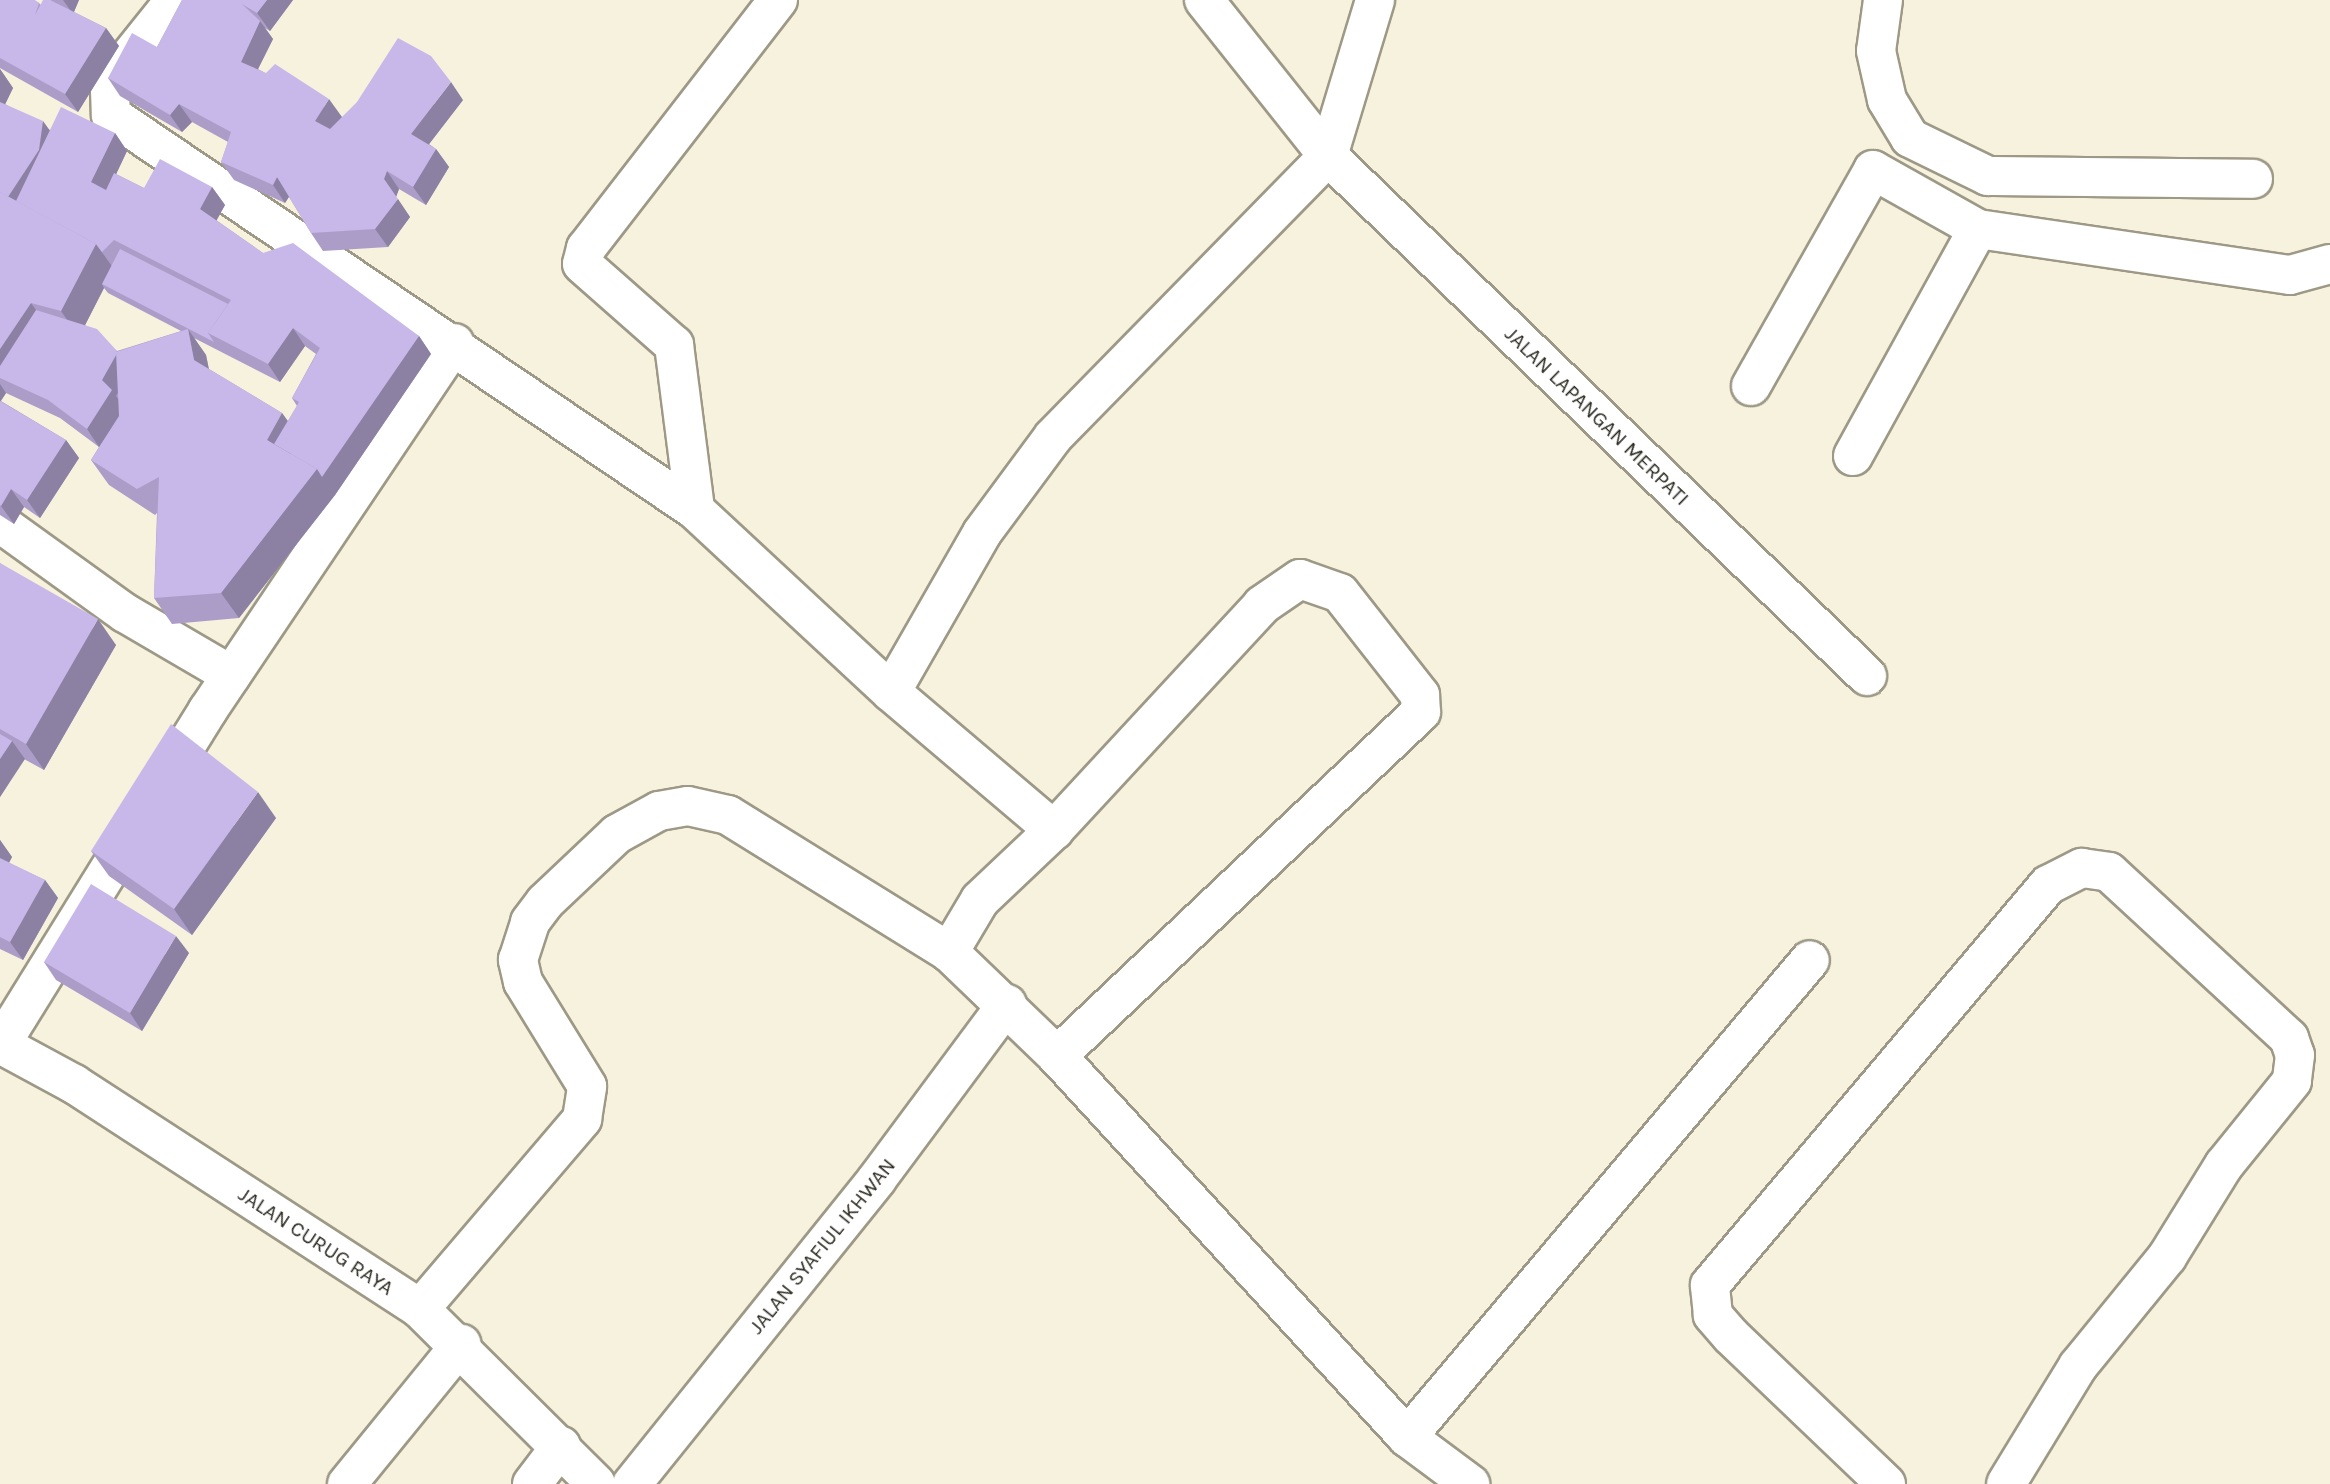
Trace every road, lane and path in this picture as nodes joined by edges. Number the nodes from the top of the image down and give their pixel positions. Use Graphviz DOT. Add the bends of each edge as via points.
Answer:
graph roads {
  1 [pos="175,0"];
  2 [pos="778,0"];
  3 [pos="1204,0"];
  4 [pos="1375,0"];
  5 [pos="1883,0"];
  6 [pos="1328,156"];
  7 [pos="2253,179"];
  8 [pos="1978,229"];
  9 [pos="2330,264"];
  10 [pos="455,343"];
  11 [pos="1751,386"];
  12 [pos="1853,456"];
  13 [pos="695,510"];
  14 [pos="0,523"];
  15 [pos="231,675"];
  16 [pos="1867,676"];
  17 [pos="891,692"];
  18 [pos="1054,830"];
  19 [pos="949,952"];
  20 [pos="1810,960"];
  21 [pos="1007,1004"];
  22 [pos="1,1044"];
  23 [pos="1056,1056"];
  24 [pos="420,1309"];
  25 [pos="461,1344"];
  26 [pos="1407,1437"];
  27 [pos="561,1446"];
  28 [pos="347,1484"];
  29 [pos="532,1484"];
  30 [pos="596,1484"];
  31 [pos="632,1484"];
  32 [pos="1470,1484"];
  33 [pos="1886,1484"];
  34 [pos="2006,1484"];
  1 -- 10 [label="street" via="119,70 110,90 111,115"];
  2 -- 13 [label="street" via="586,248 582,264 674,345"];
  3 -- 6 [label="street, JALAN LAPANGAN MERPATI"];
  4 -- 6 [label="street"];
  5 -- 7 [label="street" via="1876,51 1887,100 1910,138 1988,176"];
  6 -- 16 [label="street, JALAN LAPANGAN MERPATI"];
  6 -- 17 [label="street" via="1053,437 982,533"];
  8 -- 9 [label="street" via="2290,275"];
  8 -- 11 [label="street" via="1873,170"];
  8 -- 12 [label="street"];
  10 -- 13 [label="street"];
  10 -- 15 [label="street"];
  13 -- 17 [label="street"];
  14 -- 15 [label="street" via="125,613"];
  15 -- 22 [label="street"];
  17 -- 18 [label="street"];
  18 -- 19 [label="street" via="980,900"];
  18 -- 23 [label="street" via="1262,605 1300,579 1340,593 1420,695 1421,712"];
  19 -- 21 [label="street"];
  19 -- 24 [label="street" via="727,815 688,806 659,811 617,834 545,902 530,922 518,960 523,982 584,1078 588,1101 582,1119"];
  20 -- 26 [label="street"];
  21 -- 23 [label="street"];
  21 -- 31 [label="street, JALAN SYAFIUL IKHWAN" via="877,1179"];
  22 -- 24 [label="street, JALAN CURUG RAYA" via="74,1084"];
  23 -- 26 [label="street"];
  24 -- 25 [label="street, JALAN CURUG RAYA"];
  25 -- 27 [label="street, JALAN CURUG RAYA"];
  25 -- 28 [label="street"];
  26 -- 32 [label="street"];
  27 -- 29 [label="street"];
  27 -- 30 [label="street, JALAN CURUG RAYA"];
  33 -- 34 [label="street" via="1731,1336 1713,1315 1710,1285 2049,885 2082,868 2109,872 2289,1038 2295,1055 2292,1081 2224,1165 2167,1257 2077,1366"];
}
